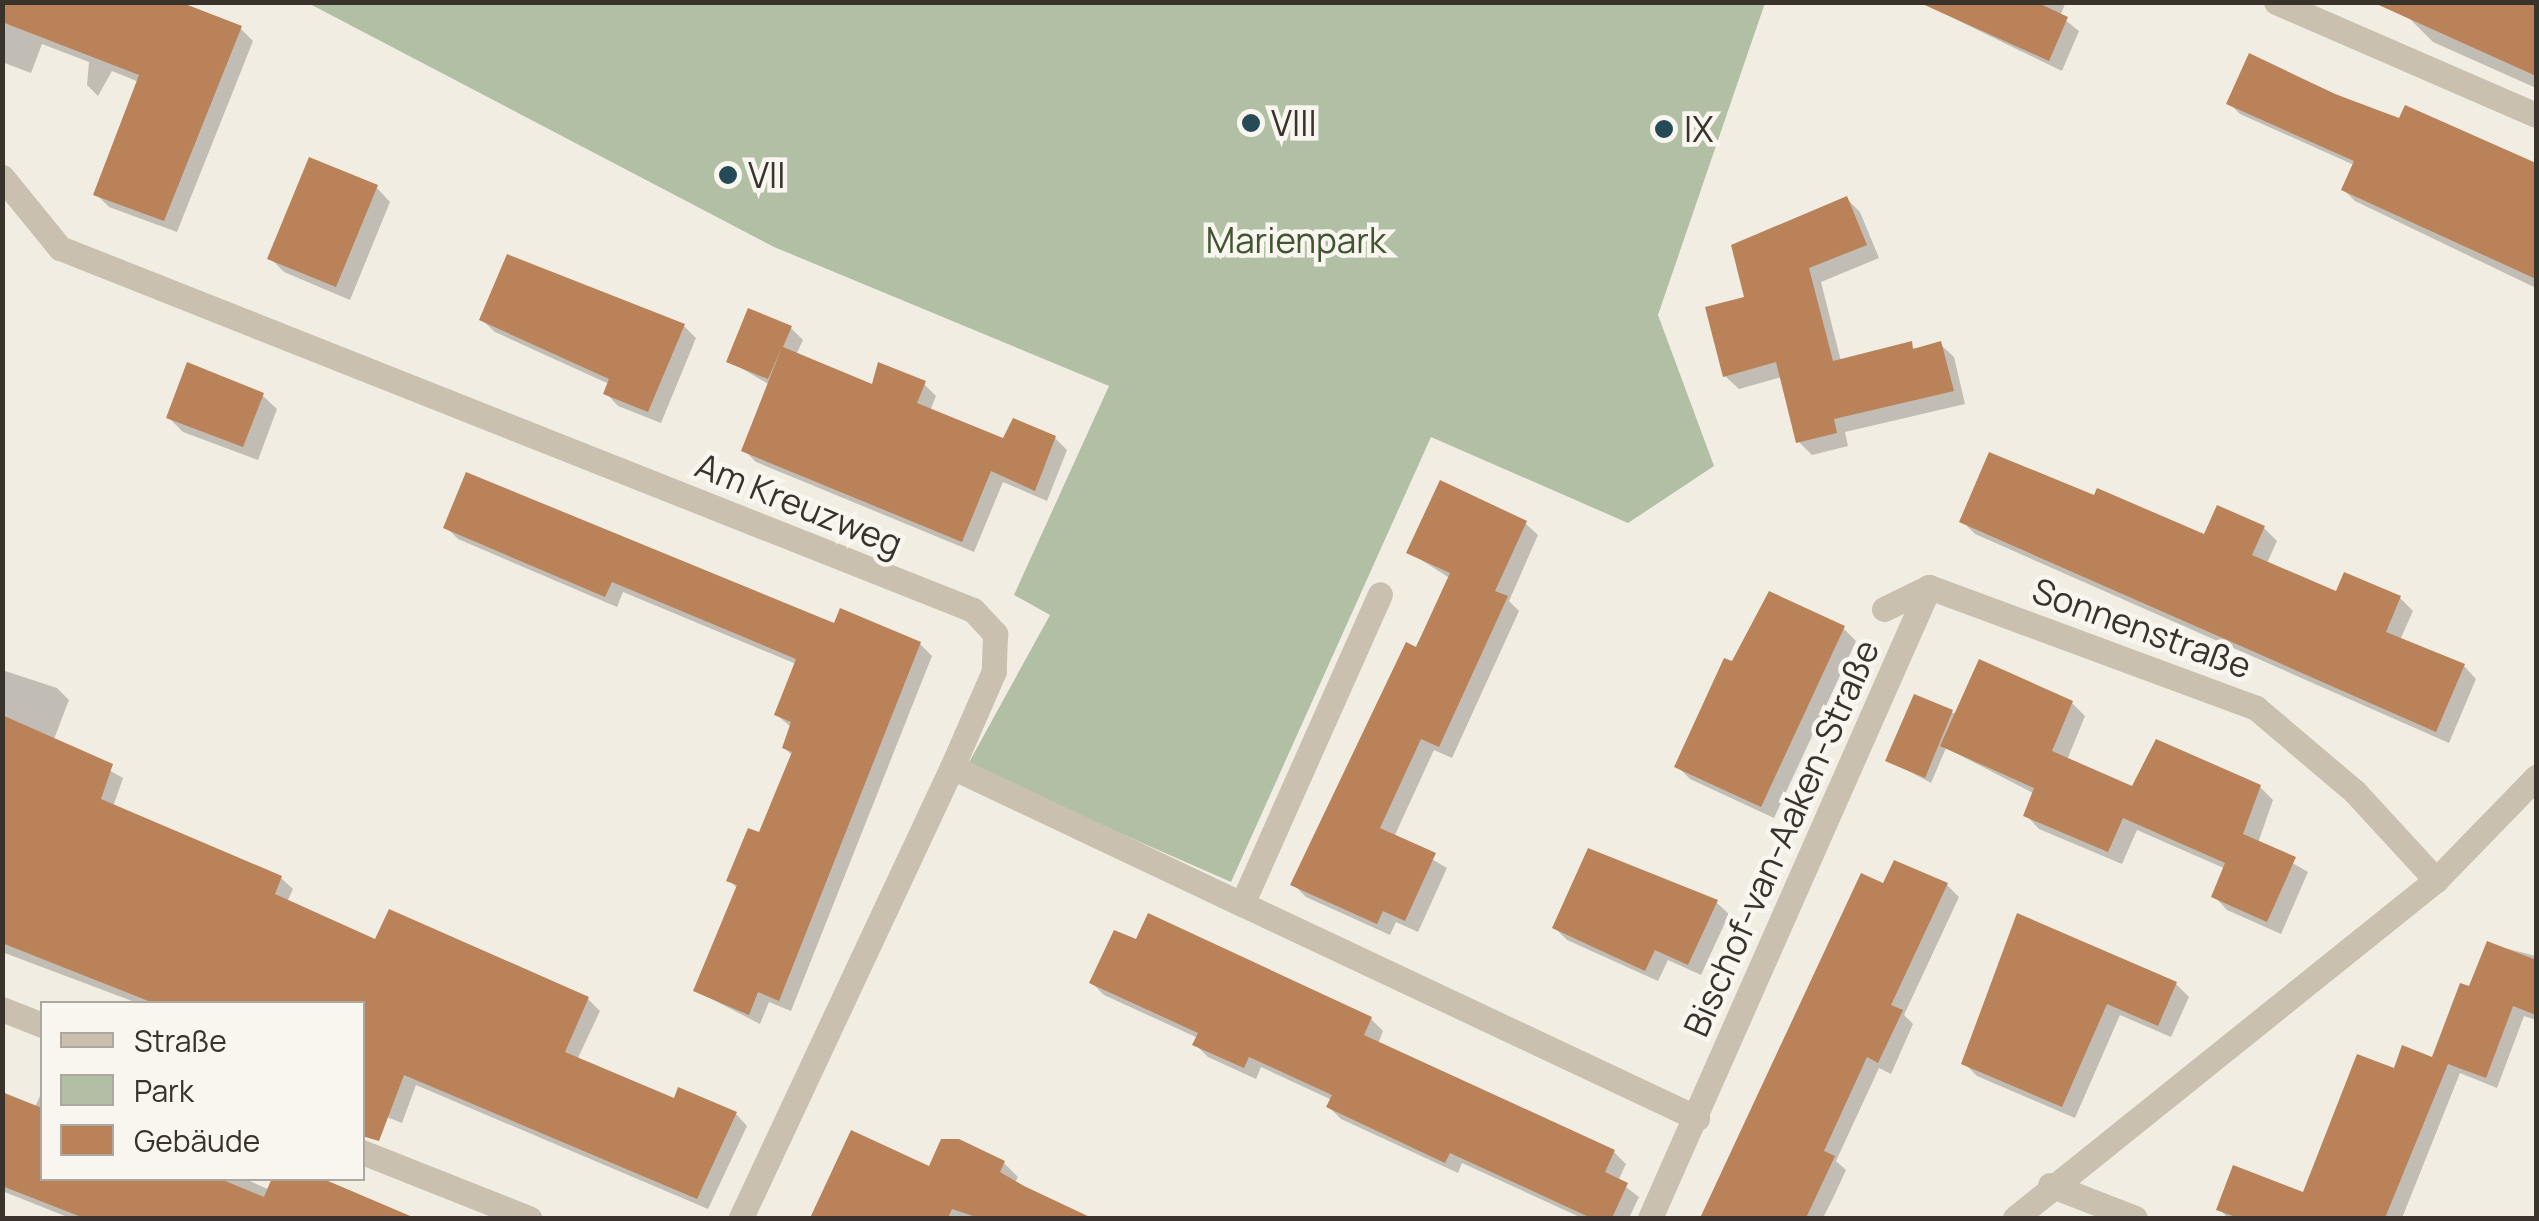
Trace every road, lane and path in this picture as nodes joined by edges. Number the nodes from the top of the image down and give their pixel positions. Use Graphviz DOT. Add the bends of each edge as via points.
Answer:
graph roads {
  1 [pos="2276,2"];
  2 [pos="2326,12"];
  3 [pos="2536,115"];
  4 [pos="2,176"];
  5 [pos="1930,587"];
  6 [pos="1380,594"];
  7 [pos="1884,609"];
  8 [pos="952,768"];
  9 [pos="2536,777"];
  10 [pos="2436,880"];
  11 [pos="1242,904"];
  12 [pos="2,1009"];
  13 [pos="40,1024"];
  14 [pos="1697,1118"];
  15 [pos="365,1153"];
  16 [pos="2050,1185"];
  17 [pos="529,1218"];
  18 [pos="741,1218"];
  19 [pos="1650,1218"];
  20 [pos="2015,1218"];
  21 [pos="2135,1218"];
  1 -- 2 [label="street"];
  2 -- 3 [label="street"];
  4 -- 8 [label="street, Am Kreuzweg" via="60,248 972,610 995,634 994,670"];
  5 -- 7 [label="street"];
  5 -- 10 [label="street, Sonnenstraße" via="2256,708 2355,792"];
  5 -- 14 [label="street, Bischof-van-Aaken-Straße"];
  6 -- 11 [label="street"];
  8 -- 11 [label="street"];
  8 -- 18 [label="street, Am Kreuzweg"];
  9 -- 10 [label="street"];
  10 -- 16 [label="street"];
  11 -- 14 [label="street"];
  12 -- 13 [label="street"];
  14 -- 19 [label="street, Bischof-van-Aaken-Straße"];
  15 -- 17 [label="street"];
  16 -- 20 [label="street"];
  16 -- 21 [label="street"];
}
